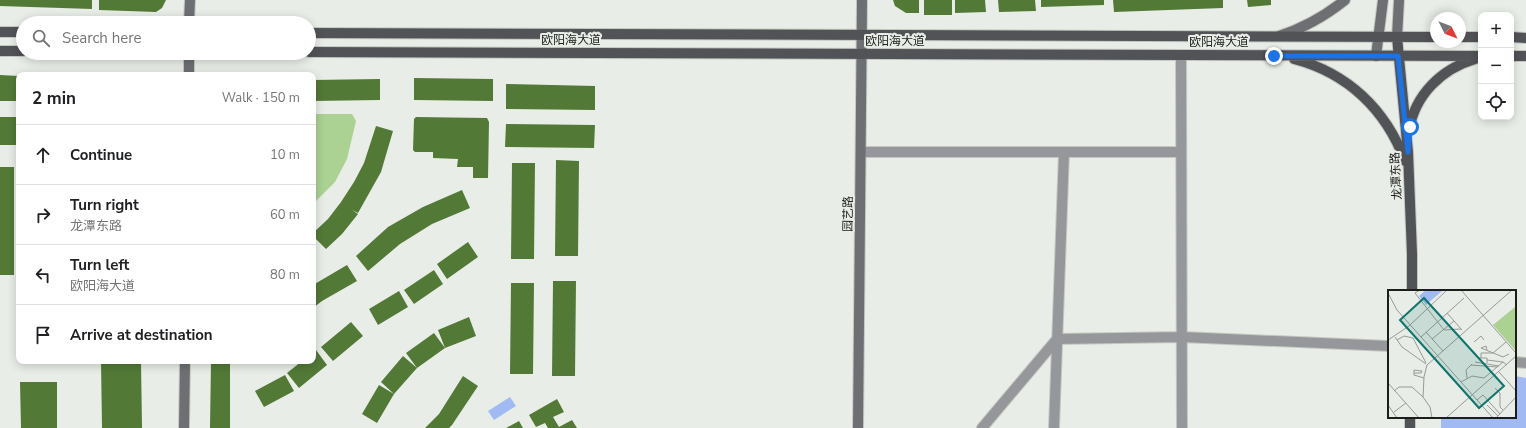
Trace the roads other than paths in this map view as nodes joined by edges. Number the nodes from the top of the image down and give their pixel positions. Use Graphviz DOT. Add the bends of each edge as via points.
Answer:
graph roads {
  1 [pos="190,0"];
  2 [pos="862,0"];
  3 [pos="1345,0"];
  4 [pos="1383,0"];
  5 [pos="1399,0"];
  6 [pos="189,16"];
  7 [pos="0,32"];
  8 [pos="16,32"];
  9 [pos="316,33"];
  10 [pos="862,35"];
  11 [pos="1275,37"];
  12 [pos="1378,37"];
  13 [pos="1397,37"];
  14 [pos="1430,37"];
  15 [pos="1466,37"];
  16 [pos="1478,37"];
  17 [pos="1514,38"];
  18 [pos="1526,38"];
  19 [pos="0,51"];
  20 [pos="16,51"];
  21 [pos="316,52"];
  22 [pos="862,54"];
  23 [pos="1181,55"];
  24 [pos="1274,56"];
  25 [pos="1376,56"];
  26 [pos="1398,56"];
  27 [pos="1514,56"];
  28 [pos="1526,56"];
  29 [pos="1478,57"];
  30 [pos="1478,58"];
  31 [pos="189,60"];
  32 [pos="189,72"];
  33 [pos="861,152"];
  34 [pos="1064,152"];
  35 [pos="1181,152"];
  36 [pos="1408,152"];
  37 [pos="1410,178"];
  38 [pos="1412,290"];
  39 [pos="1182,337"];
  40 [pos="1057,339"];
  41 [pos="1388,346"];
  42 [pos="1516,362"];
  43 [pos="1526,363"];
  44 [pos="185,364"];
  45 [pos="184,428"];
  46 [pos="858,428"];
  47 [pos="982,428"];
  48 [pos="1054,428"];
  49 [pos="1182,428"];
  1 -- 6 [label="street"];
  2 -- 10 [label="street, 园艺路"];
  3 -- 11 [label="street" via="1307,25"];
  4 -- 12 [label="street"];
  5 -- 13 [label="street"];
  7 -- 8 [label="main road"];
  9 -- 10 [label="main road, 欧阳海大道"];
  10 -- 11 [label="main road, 欧阳海大道"];
  10 -- 22 [label="street, 园艺路"];
  11 -- 12 [label="main road, 欧阳海大道"];
  12 -- 13 [label="main road, 欧阳海大道"];
  12 -- 25 [label="street"];
  13 -- 14 [label="main road, 欧阳海大道"];
  13 -- 26 [label="main road, 龙潭东路"];
  15 -- 16 [label="main road"];
  17 -- 18 [label="main road"];
  19 -- 20 [label="main road"];
  21 -- 22 [label="main road, 欧阳海大道"];
  22 -- 23 [label="main road, 欧阳海大道"];
  22 -- 33 [label="street, 园艺路"];
  23 -- 24 [label="main road, 欧阳海大道"];
  23 -- 35 [label="street"];
  24 -- 25 [label="main road, 欧阳海大道"];
  24 -- 37 [label="main road" via="1316,66 1341,78 1363,96 1393,133"];
  25 -- 26 [label="main road, 欧阳海大道"];
  26 -- 29 [label="main road, 欧阳海大道"];
  26 -- 36 [label="main road, 龙潭东路"];
  27 -- 28 [label="main road"];
  30 -- 36 [label="main road" via="1448,70 1431,84 1413,116"];
  31 -- 32 [label="street"];
  33 -- 34 [label="street"];
  33 -- 46 [label="street, 园艺路"];
  34 -- 35 [label="street"];
  34 -- 40 [label="street"];
  35 -- 39 [label="street"];
  36 -- 37 [label="main road, 龙潭东路"];
  37 -- 38 [label="main road, 龙潭东路"];
  39 -- 40 [label="street"];
  39 -- 41 [label="street"];
  39 -- 49 [label="street"];
  40 -- 47 [label="street"];
  40 -- 48 [label="street"];
  42 -- 43 [label="street"];
  44 -- 45 [label="street"];
}
